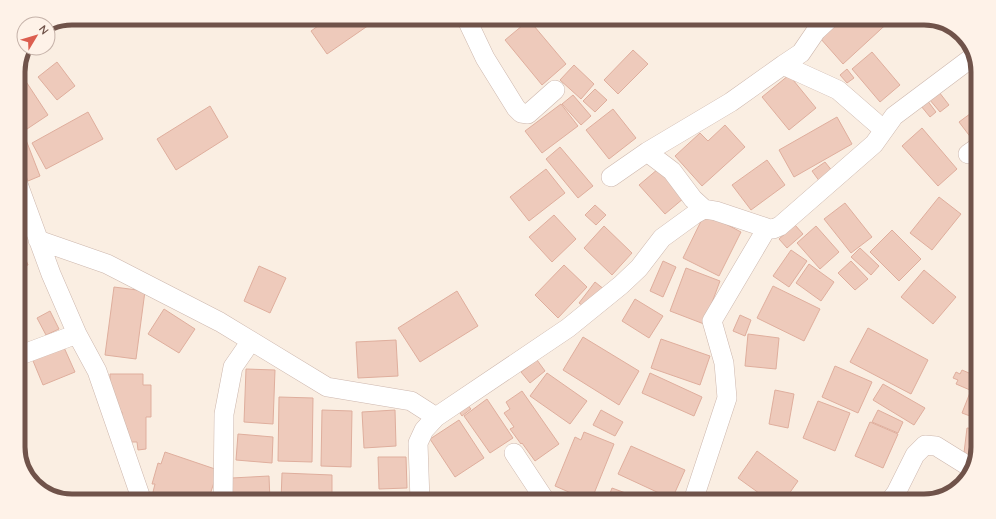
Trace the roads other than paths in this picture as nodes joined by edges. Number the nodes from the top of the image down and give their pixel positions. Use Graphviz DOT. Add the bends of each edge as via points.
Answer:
graph roads {
  1 [pos="469,25"];
  2 [pos="822,25"];
  3 [pos="969,59"];
  4 [pos="783,65"];
  5 [pos="555,90"];
  6 [pos="884,130"];
  7 [pos="647,152"];
  8 [pos="612,177"];
  9 [pos="25,204"];
  10 [pos="704,209"];
  11 [pos="767,228"];
  12 [pos="38,240"];
  13 [pos="77,334"];
  14 [pos="251,341"];
  15 [pos="25,353"];
  16 [pos="436,417"];
  17 [pos="514,453"];
  18 [pos="967,465"];
  19 [pos="140,494"];
  20 [pos="223,494"];
  21 [pos="420,494"];
  22 [pos="540,494"];
  23 [pos="695,494"];
  24 [pos="895,494"];
  1 -- 5 [label="street" via="485,58 521,113 528,114"];
  2 -- 4 [label="street" via="800,53"];
  3 -- 6 [label="street" via="894,116"];
  4 -- 6 [label="street" via="838,90"];
  4 -- 7 [label="street" via="731,102"];
  6 -- 11 [label="street" via="857,160 780,226"];
  7 -- 8 [label="street"];
  7 -- 10 [label="street" via="672,171"];
  9 -- 12 [label="street"];
  10 -- 11 [label="street"];
  10 -- 16 [label="street" via="662,238 639,268 568,328"];
  11 -- 23 [label="street" via="712,321 724,363 727,398"];
  12 -- 13 [label="street"];
  12 -- 14 [label="street" via="107,264 220,322"];
  13 -- 15 [label="street"];
  13 -- 19 [label="street" via="96,371"];
  14 -- 16 [label="street" via="327,387 411,401"];
  14 -- 20 [label="street" via="233,367 224,414"];
  16 -- 21 [label="street" via="424,430 418,443"];
  17 -- 22 [label="street"];
  18 -- 24 [label="street" via="936,446 925,445 915,455"];
}
